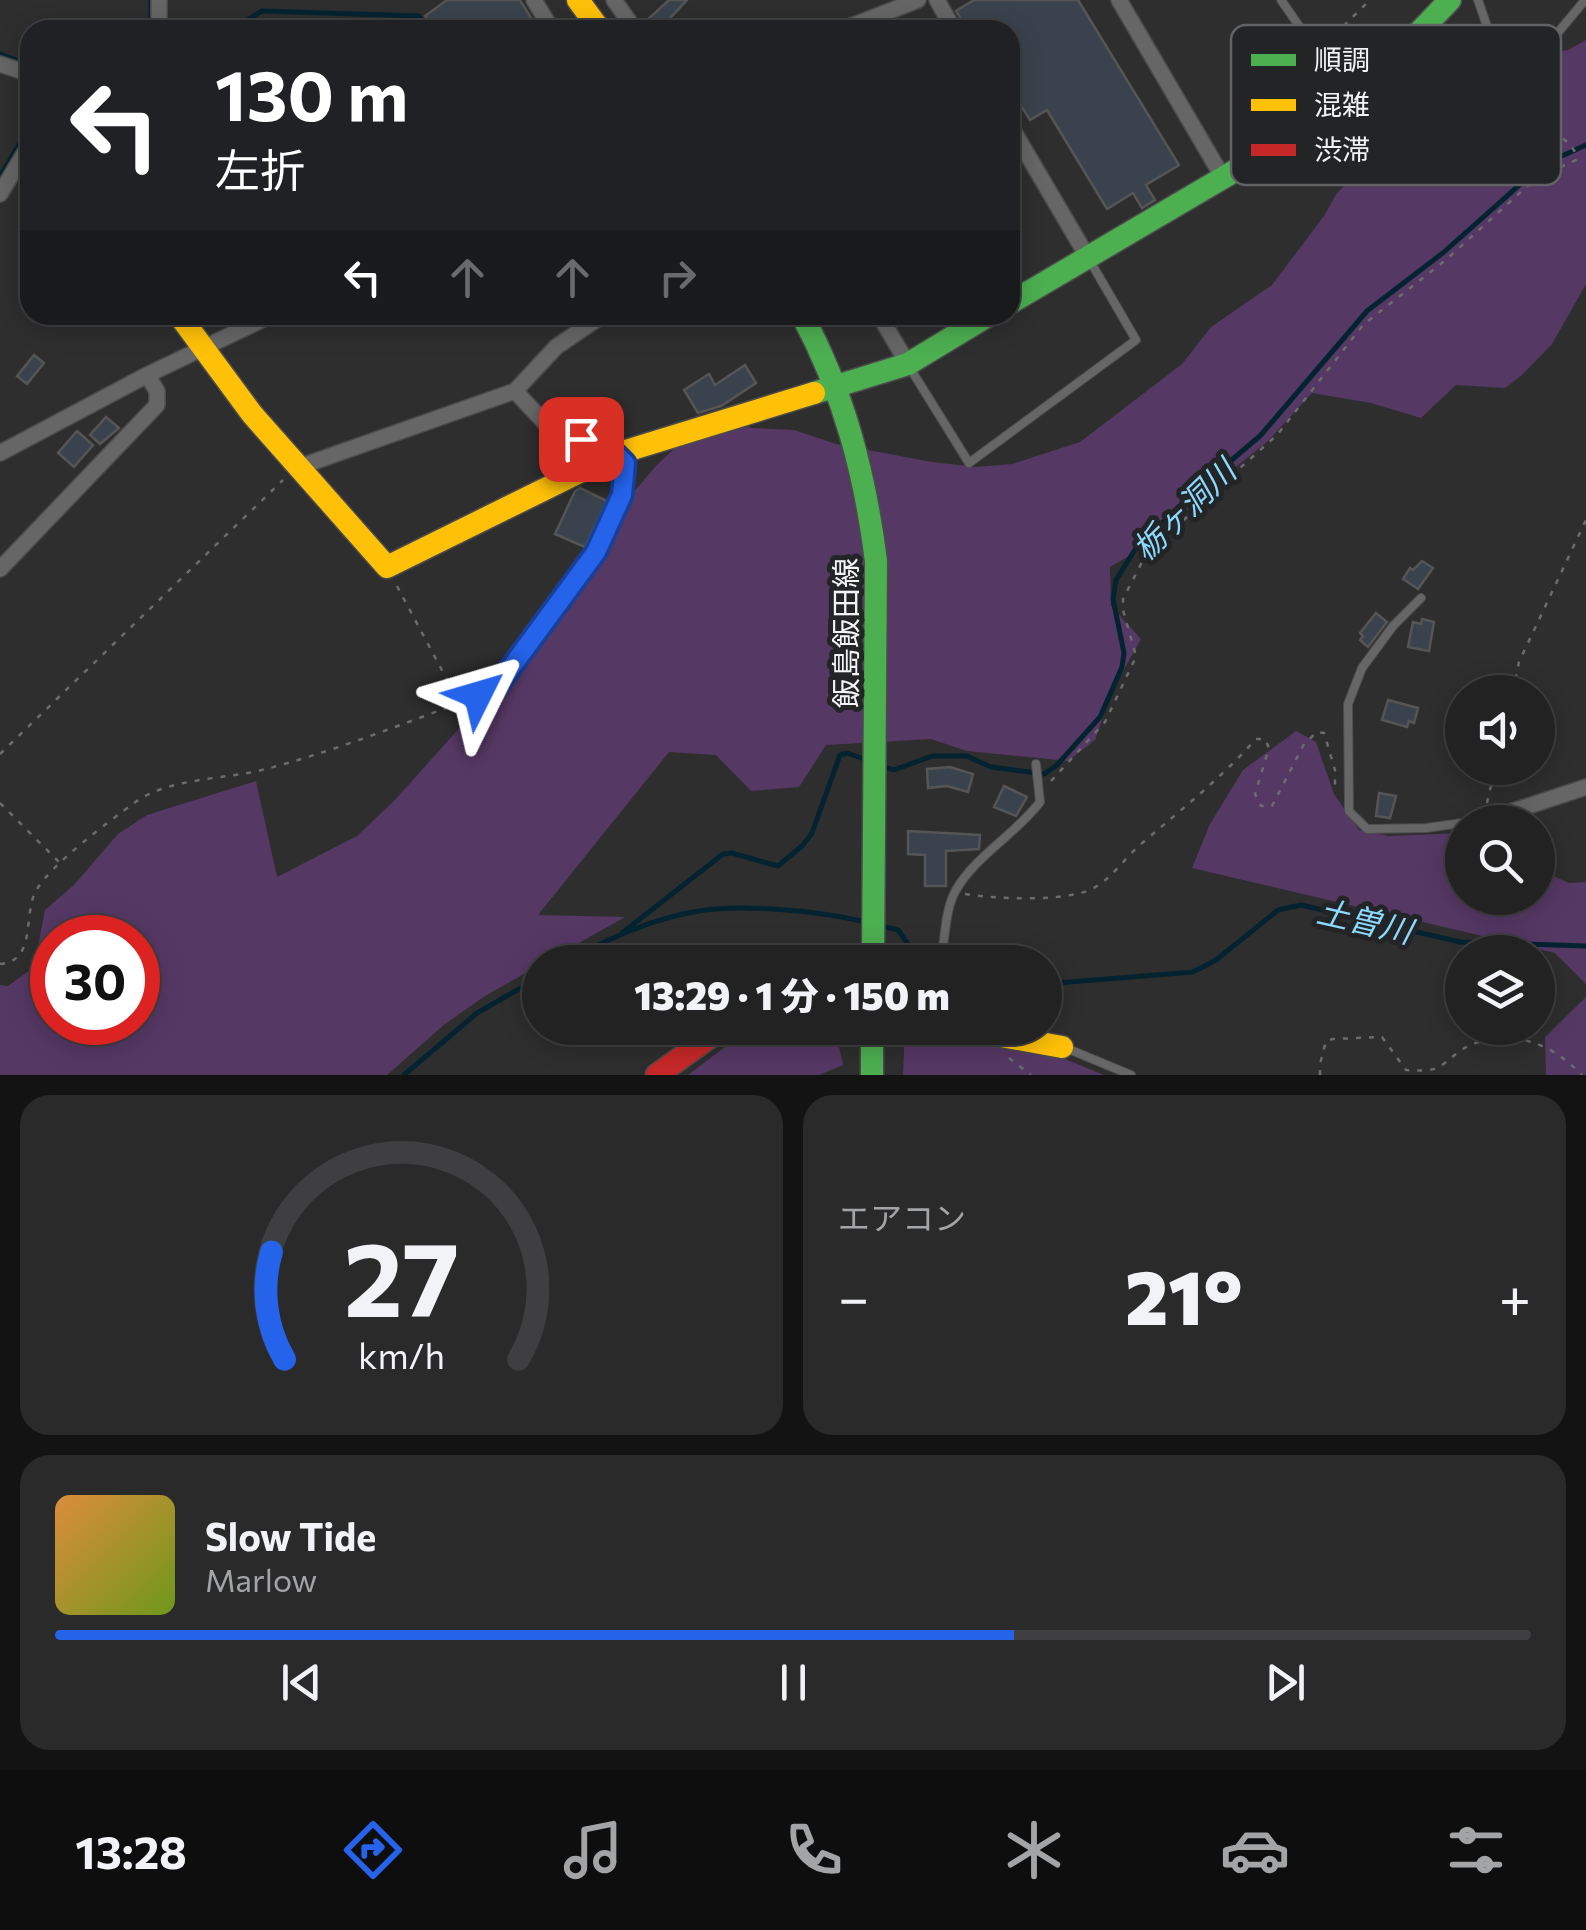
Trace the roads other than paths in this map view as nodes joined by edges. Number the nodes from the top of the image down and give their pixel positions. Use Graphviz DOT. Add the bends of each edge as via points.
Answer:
graph roads {
  1 [pos="918,0"];
  2 [pos="1118,0"];
  3 [pos="1280,0"];
  4 [pos="1450,0"];
  5 [pos="1478,0"];
  6 [pos="1586,0"];
  7 [pos="867,20"];
  8 [pos="1298,25"];
  9 [pos="1426,25"];
  10 [pos="1487,25"];
  11 [pos="1561,29"];
  12 [pos="1020,142"];
  13 [pos="20,161"];
  14 [pos="1231,171"];
  15 [pos="1222,176"];
  16 [pos="0,194"];
  17 [pos="1087,256"];
  18 [pos="1020,296"];
  19 [pos="186,325"];
  20 [pos="251,325"];
  21 [pos="588,325"];
  22 [pos="807,325"];
  23 [pos="885,325"];
  24 [pos="972,325"];
  25 [pos="202,349"];
  26 [pos="908,364"];
  27 [pos="148,375"];
  28 [pos="837,387"];
  29 [pos="514,390"];
  30 [pos="0,453"];
  31 [pos="616,454"];
  32 [pos="296,468"];
  33 [pos="0,568"];
  34 [pos="1421,598"];
  35 [pos="459,702"];
  36 [pos="1036,764"];
  37 [pos="1586,788"];
  38 [pos="1533,805"];
  39 [pos="1445,826"];
  40 [pos="873,945"];
  41 [pos="944,945"];
  42 [pos="698,1045"];
  43 [pos="872,1045"];
  44 [pos="1049,1045"];
  45 [pos="1062,1047"];
  46 [pos="657,1075"];
  47 [pos="872,1075"];
  48 [pos="1131,1075"];
  1 -- 7 [label="street"];
  2 -- 15 [label="street"];
  3 -- 8 [label="lane"];
  4 -- 9 [label="street"];
  5 -- 10 [label="lane"];
  6 -- 11 [label="lane"];
  12 -- 17 [label="street"];
  13 -- 16 [label="street"];
  14 -- 15 [label="street"];
  15 -- 17 [label="street"];
  17 -- 18 [label="street"];
  17 -- 26 [label="lane" via="1136,340 969,463"];
  19 -- 25 [label="street"];
  20 -- 25 [label="street"];
  21 -- 29 [label="street"];
  22 -- 28 [label="street, 飯島飯田線"];
  23 -- 26 [label="street"];
  24 -- 26 [label="street"];
  25 -- 27 [label="street"];
  25 -- 32 [label="street"];
  26 -- 28 [label="street"];
  27 -- 30 [label="street"];
  27 -- 33 [label="street" via="156,405"];
  28 -- 31 [label="street"];
  28 -- 40 [label="street, 飯島飯田線" via="863,479 876,561"];
  29 -- 31 [label="street" via="546,424"];
  29 -- 32 [label="street"];
  31 -- 32 [label="street" via="386,567"];
  31 -- 35 [label="street" via="625,463 622,495 596,552 496,688"];
  34 -- 39 [label="lane" via="1362,668 1348,704 1346,794 1349,811 1367,829"];
  36 -- 41 [label="lane" via="1040,802 954,893"];
  37 -- 38 [label="street"];
  42 -- 46 [label="street"];
  43 -- 47 [label="street"];
  44 -- 45 [label="street"];
  45 -- 48 [label="lane"];
}
